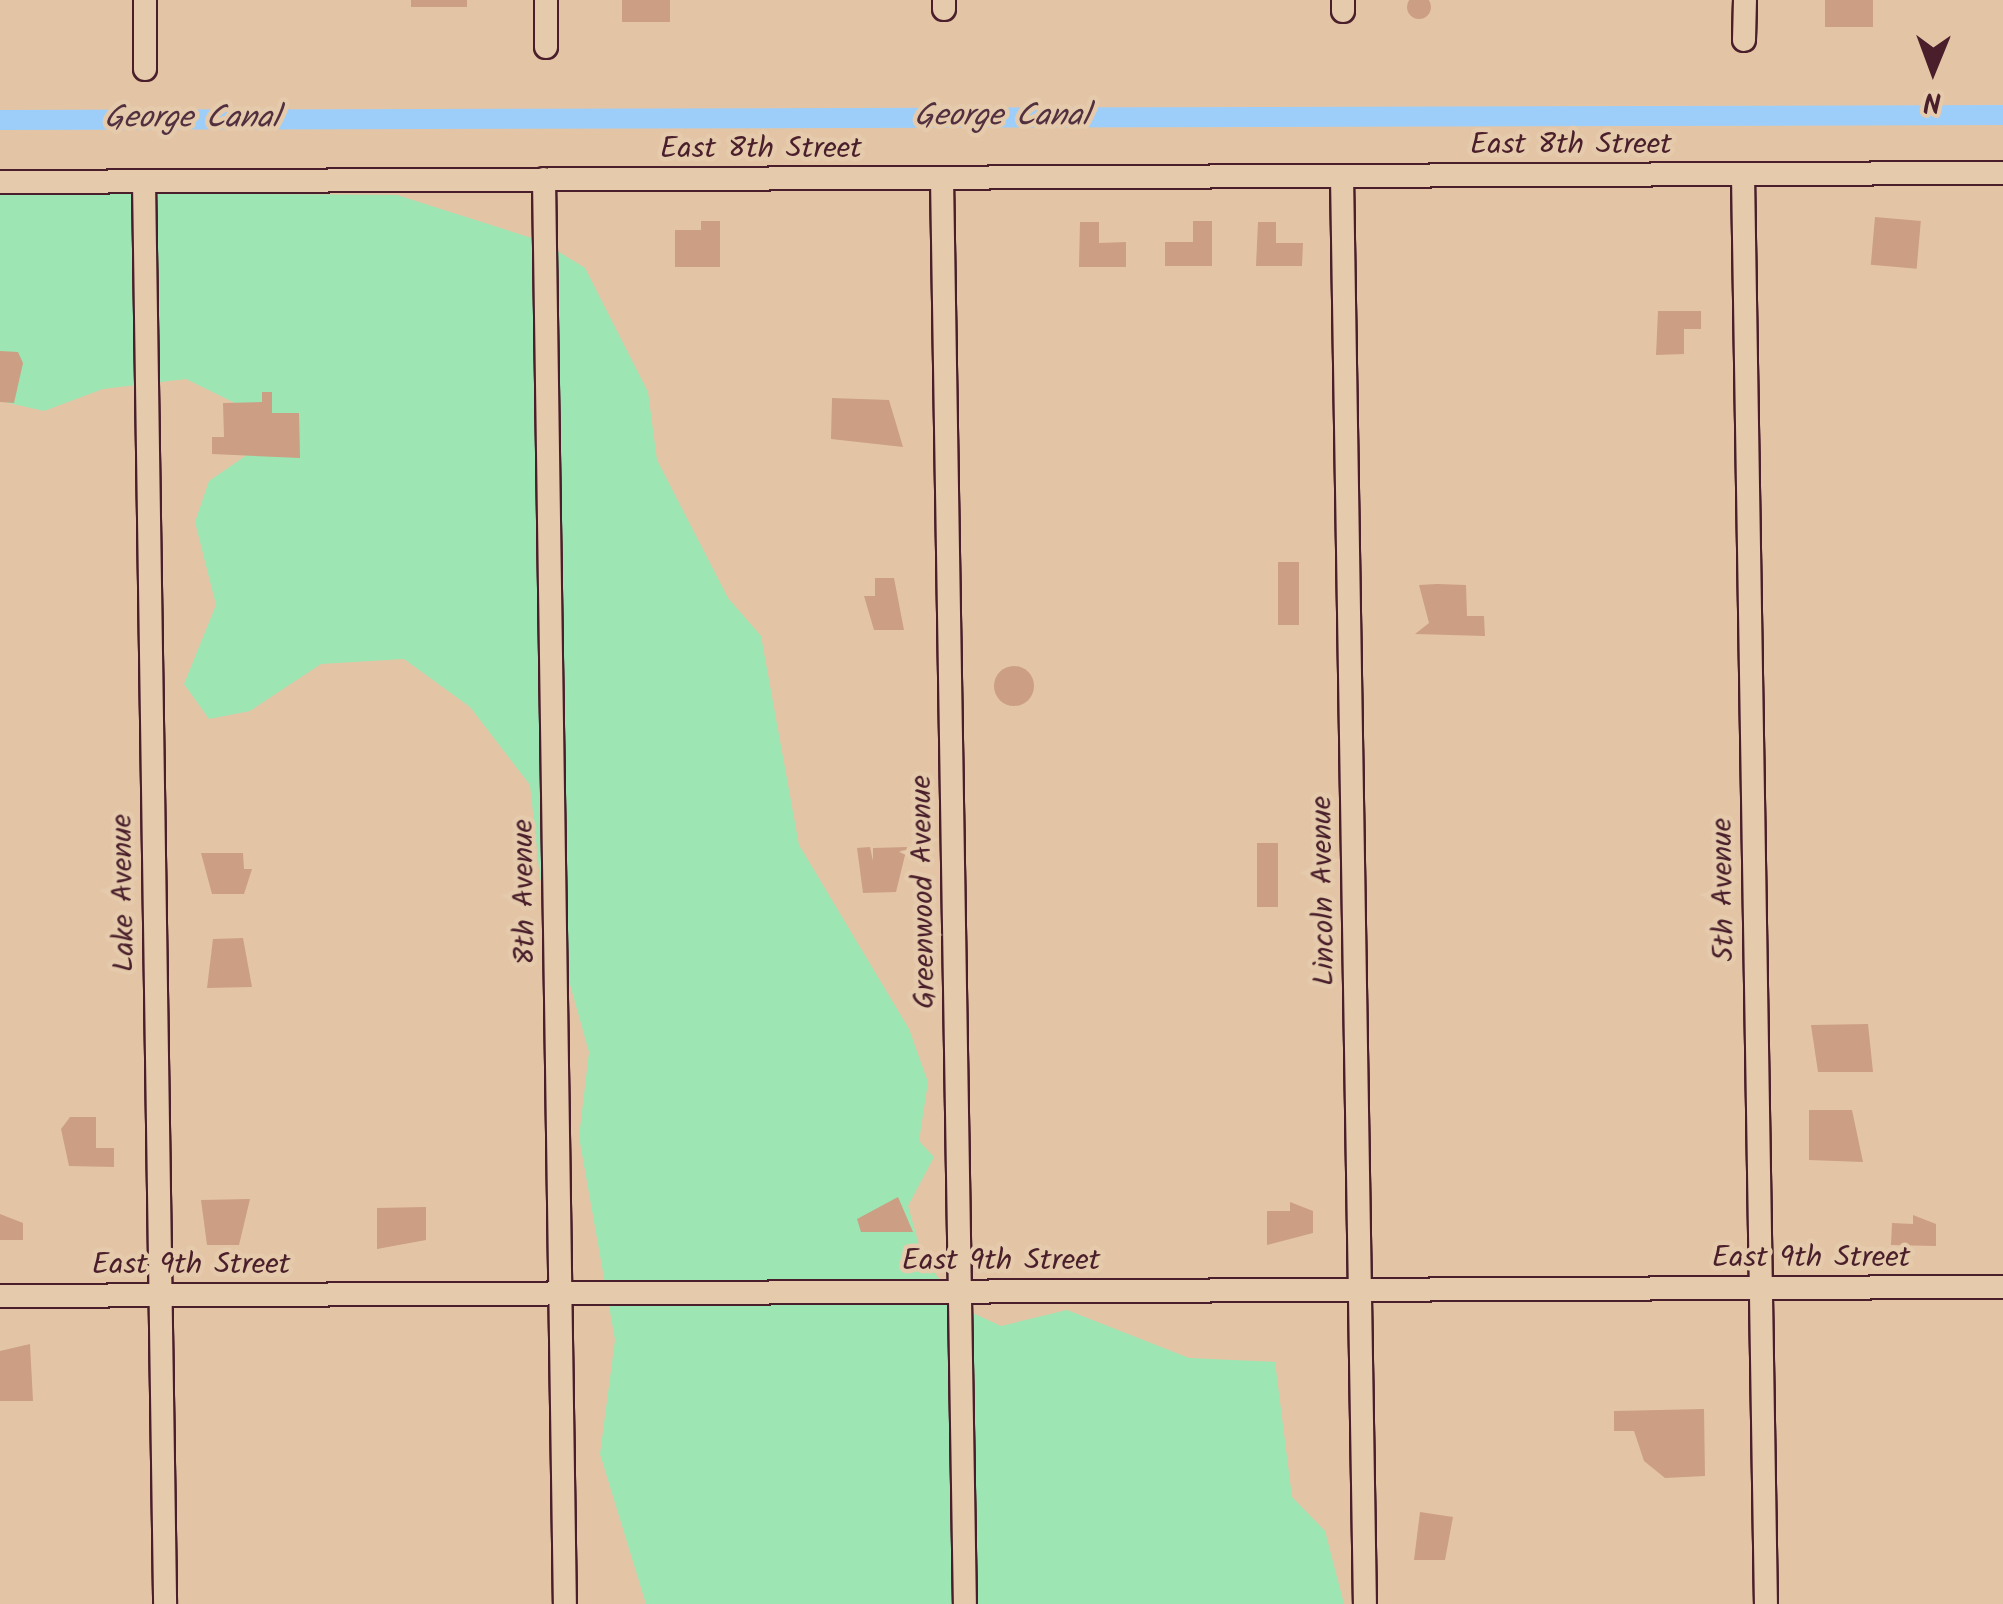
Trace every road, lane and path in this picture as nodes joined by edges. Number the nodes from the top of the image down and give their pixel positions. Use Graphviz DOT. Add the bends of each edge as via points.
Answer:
graph roads {
  1 [pos="145,0"];
  2 [pos="546,0"];
  3 [pos="1745,0"];
  4 [pos="1744,40"];
  5 [pos="546,47"];
  6 [pos="144,69"];
  7 [pos="2003,173"];
  8 [pos="1744,175"];
  9 [pos="1342,176"];
  10 [pos="942,178"];
  11 [pos="544,180"];
  12 [pos="144,181"];
  13 [pos="0,182"];
  14 [pos="2003,1287"];
  15 [pos="1760,1288"];
  16 [pos="1360,1290"];
  17 [pos="961,1292"];
  18 [pos="560,1293"];
  19 [pos="160,1295"];
  20 [pos="0,1296"];
  21 [pos="165,1604"];
  22 [pos="565,1604"];
  23 [pos="965,1604"];
  24 [pos="1364,1604"];
  25 [pos="1766,1604"];
  1 -- 6 [label="street"];
  2 -- 5 [label="street"];
  3 -- 4 [label="street"];
  7 -- 8 [label="street, East 8th Street"];
  8 -- 9 [label="street, East 8th Street"];
  8 -- 15 [label="street, 5th Avenue"];
  9 -- 10 [label="street, East 8th Street"];
  9 -- 16 [label="street, Lincoln Avenue"];
  10 -- 11 [label="street, East 8th Street"];
  10 -- 17 [label="street, Greenwood Avenue"];
  11 -- 12 [label="street, East 8th Street"];
  11 -- 18 [label="street, 8th Avenue"];
  12 -- 13 [label="street, East 8th Street"];
  12 -- 19 [label="street, Lake Avenue"];
  14 -- 15 [label="street, East 9th Street"];
  15 -- 16 [label="street, East 9th Street"];
  15 -- 25 [label="street, 5th Avenue"];
  16 -- 17 [label="street, East 9th Street"];
  16 -- 24 [label="street, Lincoln Avenue"];
  17 -- 18 [label="street, East 9th Street"];
  17 -- 23 [label="street, Greenwood Avenue"];
  18 -- 19 [label="street, East 9th Street"];
  18 -- 22 [label="street, 8th Avenue"];
  19 -- 20 [label="street, East 9th Street"];
  19 -- 21 [label="street, Lake Avenue"];
}
